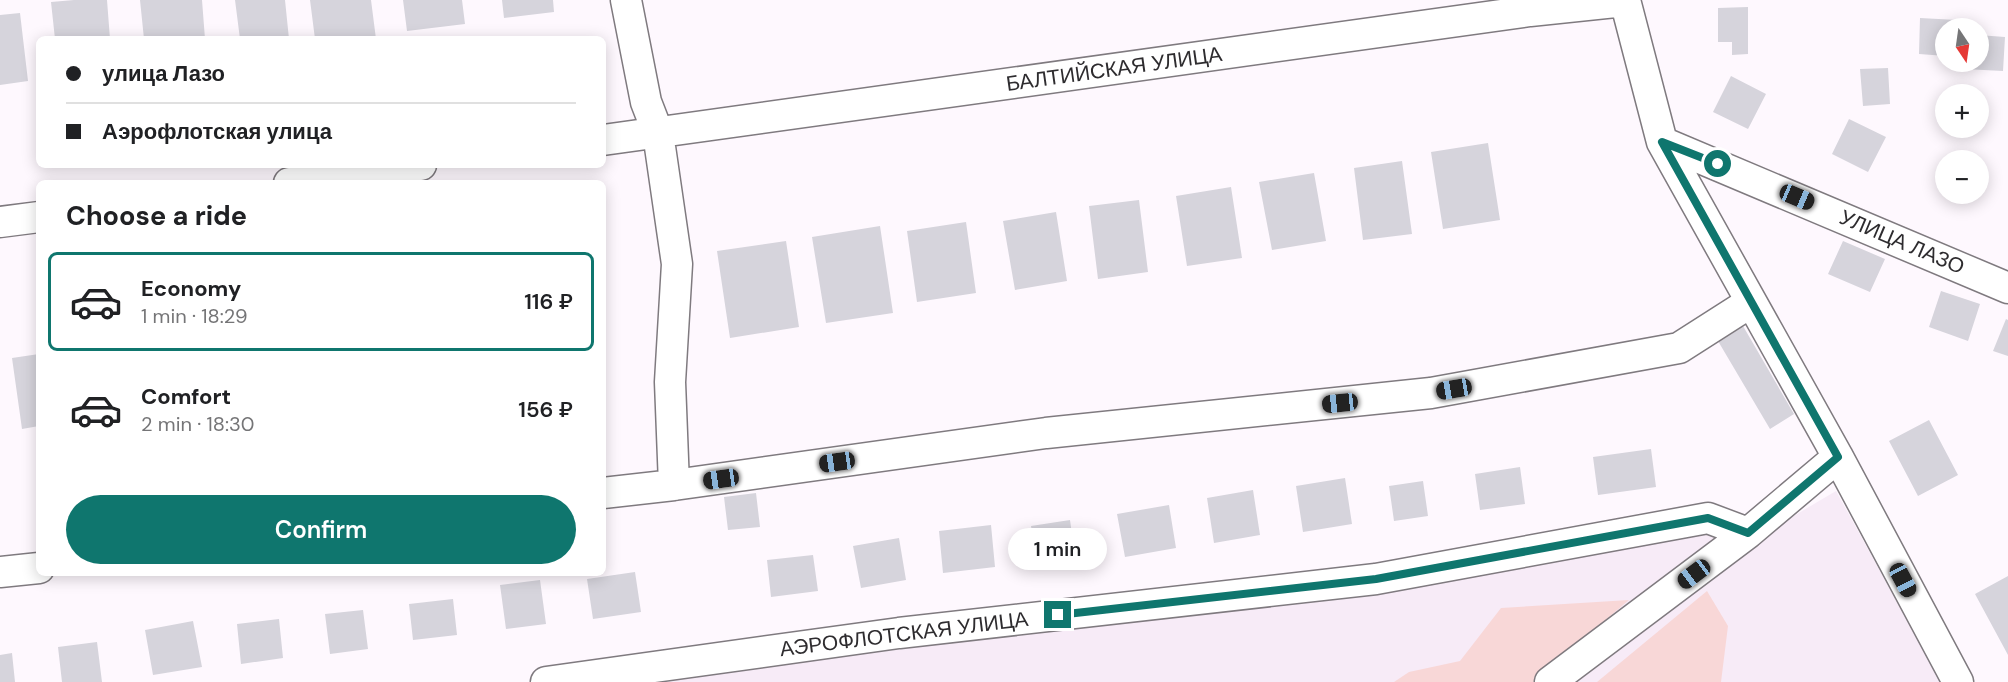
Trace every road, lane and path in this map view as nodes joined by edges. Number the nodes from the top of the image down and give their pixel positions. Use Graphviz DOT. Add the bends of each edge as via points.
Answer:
graph roads {
  1 [pos="626,0"];
  2 [pos="1625,0"];
  3 [pos="658,133"];
  4 [pos="606,140"];
  5 [pos="1662,142"];
  6 [pos="399,168"];
  7 [pos="311,180"];
  8 [pos="36,217"];
  9 [pos="0,222"];
  10 [pos="2008,288"];
  11 [pos="1751,302"];
  12 [pos="1838,457"];
  13 [pos="674,485"];
  14 [pos="606,493"];
  15 [pos="1748,533"];
  16 [pos="36,568"];
  17 [pos="0,572"];
  18 [pos="546,682"];
  19 [pos="1550,682"];
  20 [pos="1958,682"];
  1 -- 3 [label="street" via="646,102"];
  2 -- 3 [label="street, БАЛТИЙСКАЯ УЛИЦА"];
  2 -- 5 [label="street"];
  3 -- 4 [label="street, БАЛТИЙСКАЯ УЛИЦА"];
  3 -- 13 [label="street" via="677,264 670,382"];
  5 -- 10 [label="street, УЛИЦА ЛАЗО"];
  5 -- 11 [label="street"];
  6 -- 7 [label="street"];
  8 -- 9 [label="street"];
  11 -- 12 [label="street"];
  11 -- 13 [label="street" via="1678,348 1431,393 1046,433"];
  12 -- 15 [label="street"];
  12 -- 20 [label="street"];
  13 -- 14 [label="street"];
  15 -- 18 [label="street, АЭРОФЛОТСКАЯ УЛИЦА" via="1708,518 1376,579 899,633"];
  15 -- 19 [label="street"];
  16 -- 17 [label="street"];
}
